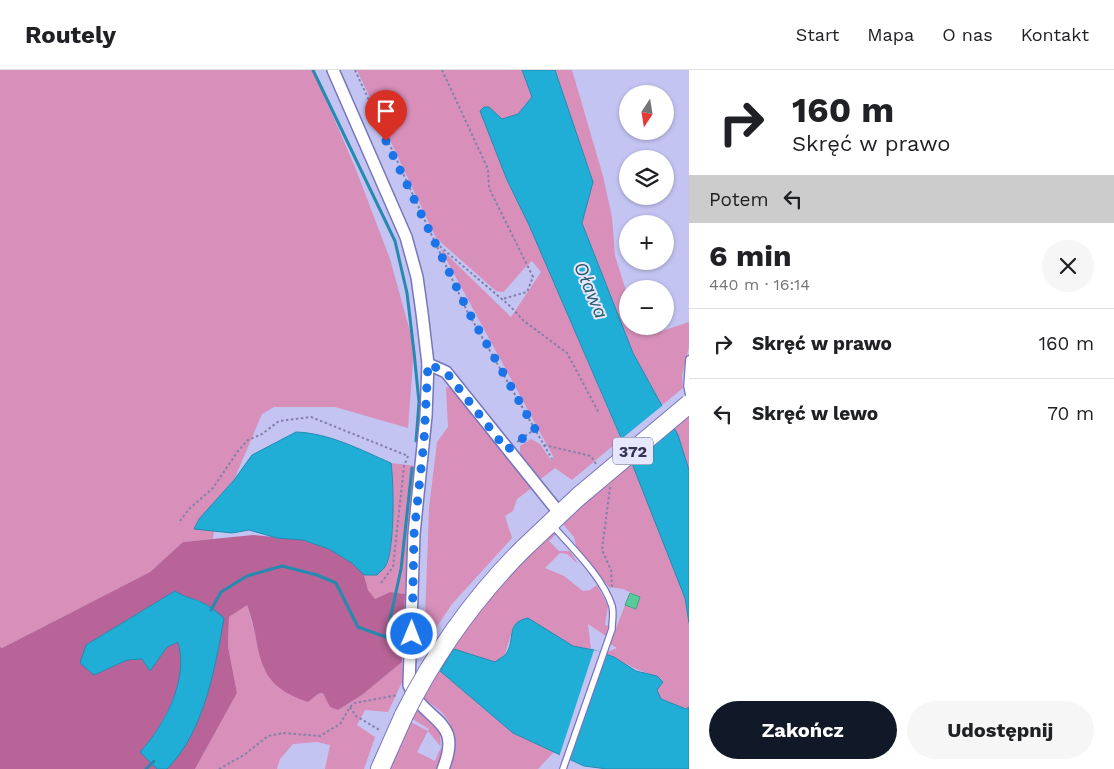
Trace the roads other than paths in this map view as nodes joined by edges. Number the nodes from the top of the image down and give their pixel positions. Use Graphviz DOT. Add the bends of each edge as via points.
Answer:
graph roads {
  1 [pos="333,70"];
  2 [pos="689,359"];
  3 [pos="428,364"];
  4 [pos="689,396"];
  5 [pos="689,404"];
  6 [pos="556,518"];
  7 [pos="380,769"];
  8 [pos="443,769"];
  9 [pos="563,769"];
  1 -- 3 [label="street" via="406,237 417,278"];
  2 -- 4 [label="lane"];
  3 -- 6 [label="street" via="446,372"];
  3 -- 8 [label="street" via="426,424 412,562 410,685 412,693 448,735 450,751"];
  5 -- 6 [label="main road, 372, bridge"];
  6 -- 7 [label="main road, 372, bridge" via="486,588 454,630 419,684"];
  6 -- 9 [label="lane" via="603,586 613,615 612,629"];
}
